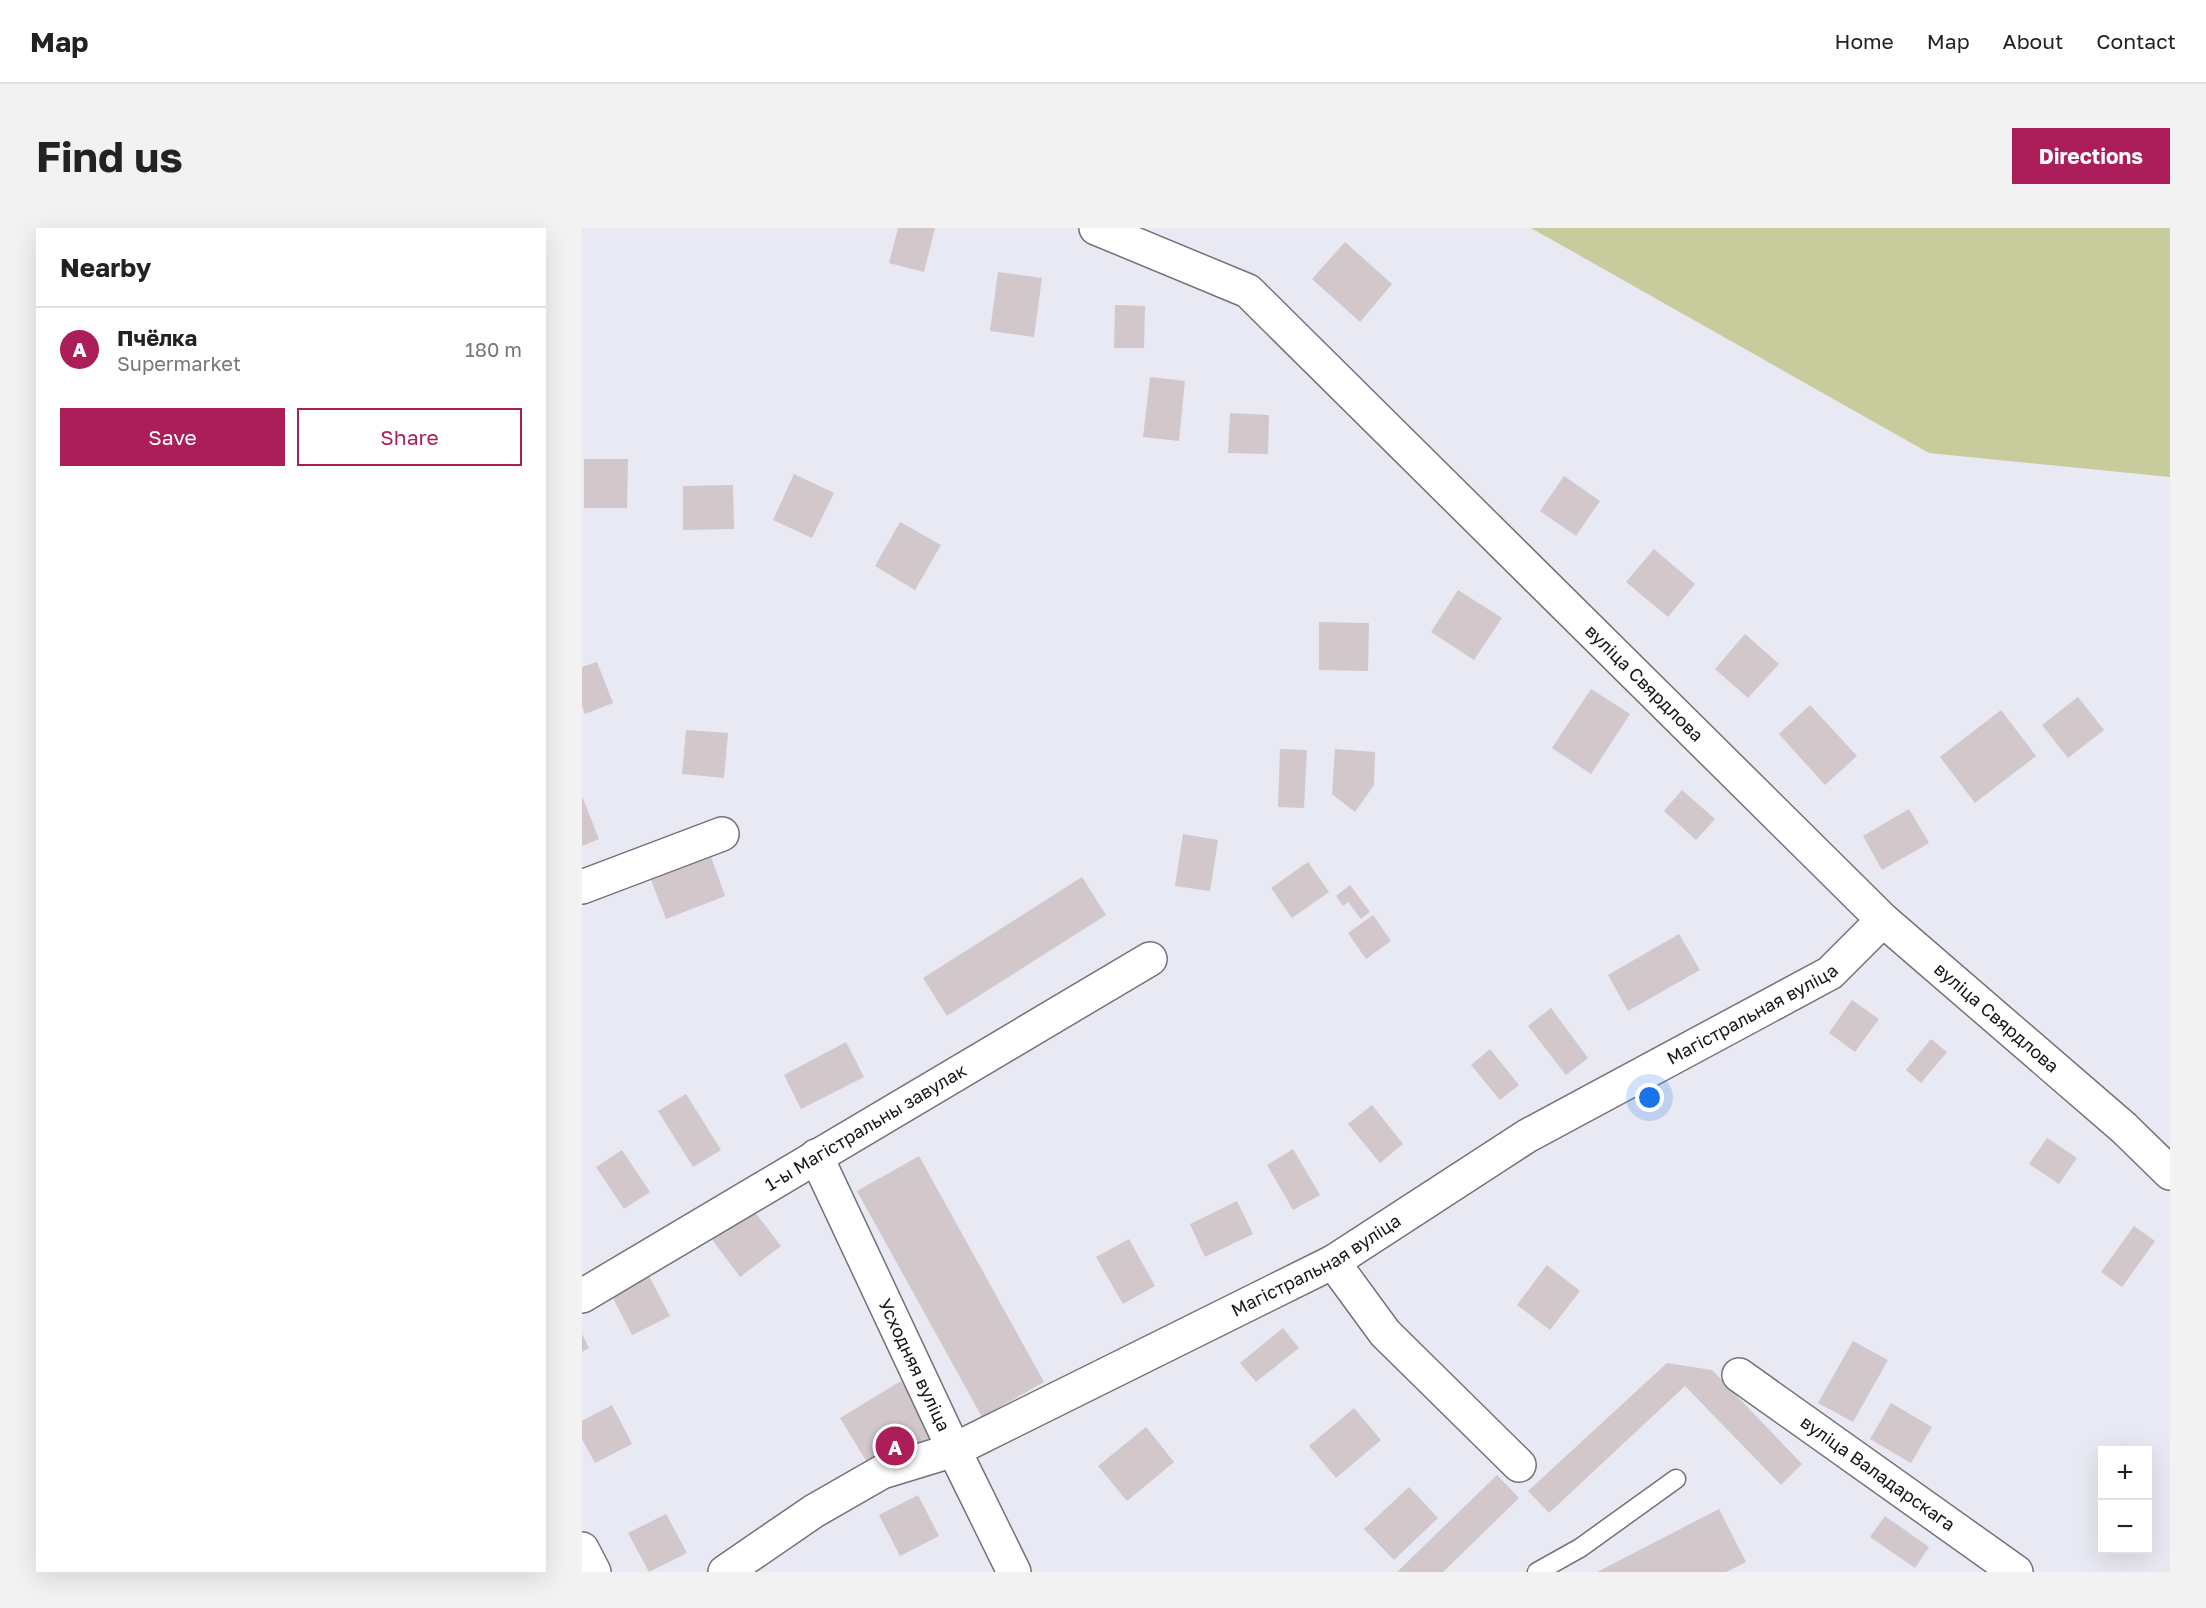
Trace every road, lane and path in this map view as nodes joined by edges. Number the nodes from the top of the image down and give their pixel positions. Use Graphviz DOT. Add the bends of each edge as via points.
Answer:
graph roads {
  1 [pos="1096,228"];
  2 [pos="722,834"];
  3 [pos="582,888"];
  4 [pos="1883,920"];
  5 [pos="1150,959"];
  6 [pos="816,1156"];
  7 [pos="2170,1173"];
  8 [pos="1333,1262"];
  9 [pos="582,1296"];
  10 [pos="1739,1375"];
  11 [pos="954,1450"];
  12 [pos="1519,1465"];
  13 [pos="1676,1479"];
  14 [pos="582,1549"];
  15 [pos="594,1572"];
  16 [pos="725,1572"];
  17 [pos="1014,1572"];
  18 [pos="1537,1572"];
  19 [pos="2016,1572"];
  1 -- 4 [label="street, вуліца Свярдлова" via="1248,291"];
  2 -- 3 [label="street"];
  4 -- 7 [label="street, вуліца Свярдлова" via="2124,1128"];
  4 -- 8 [label="street, Магістральная вуліца" via="1830,973 1527,1136"];
  5 -- 6 [label="street, 1-ы Магістральны завулак"];
  6 -- 9 [label="street, 1-ы Магістральны завулак"];
  6 -- 11 [label="street, Усходняя вуліца"];
  8 -- 11 [label="street, Магістральная вуліца"];
  8 -- 12 [label="street" via="1385,1333"];
  10 -- 19 [label="street, вуліца Валадарскага"];
  11 -- 16 [label="street, Магістральная вуліца" via="882,1472 814,1511"];
  11 -- 17 [label="street, Усходняя вуліца"];
  13 -- 18 [label="lane" via="1580,1548"];
  14 -- 15 [label="street"];
}
